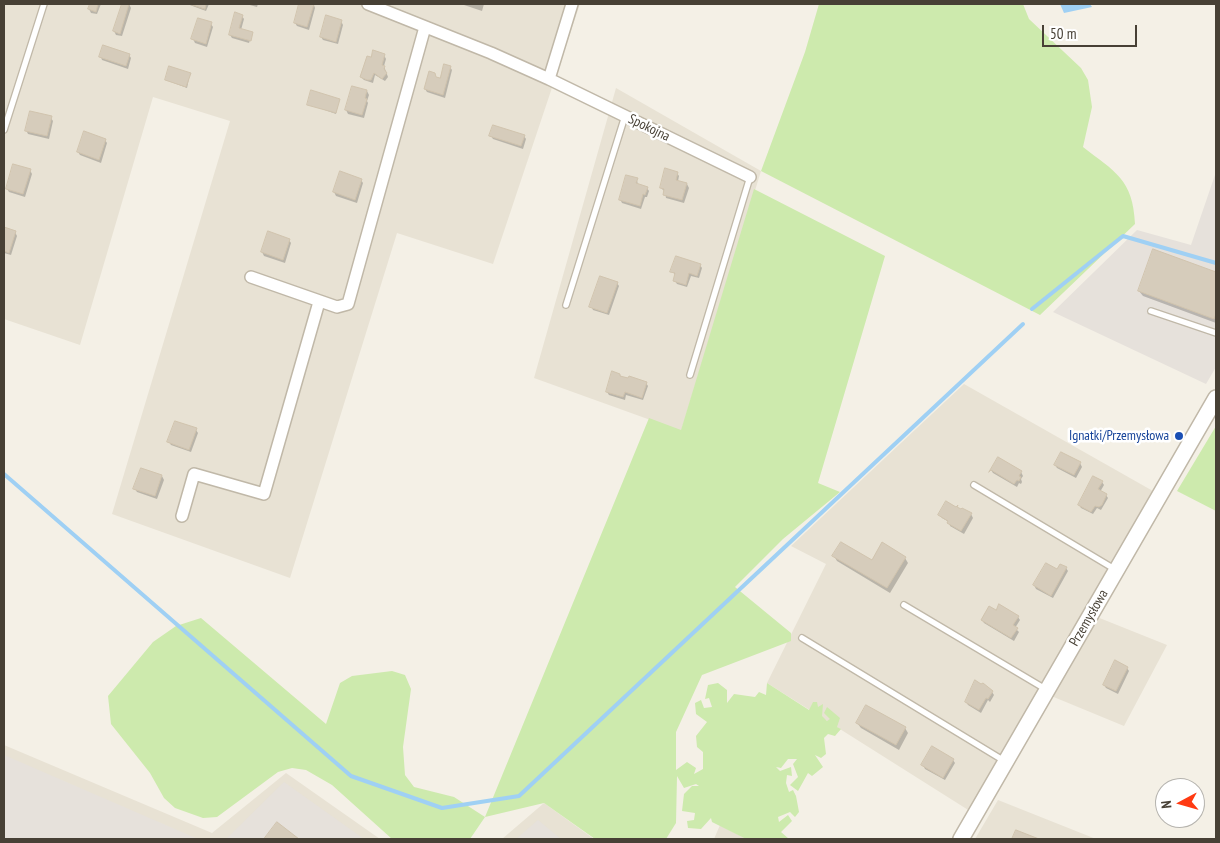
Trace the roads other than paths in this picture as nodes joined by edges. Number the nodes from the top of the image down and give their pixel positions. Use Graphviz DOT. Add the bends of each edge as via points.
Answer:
graph roads {
  1 [pos="44,4"];
  2 [pos="368,4"];
  3 [pos="572,4"];
  4 [pos="425,26"];
  5 [pos="548,79"];
  6 [pos="625,116"];
  7 [pos="4,130"];
  8 [pos="750,177"];
  9 [pos="251,277"];
  10 [pos="320,302"];
  11 [pos="566,305"];
  12 [pos="1151,311"];
  13 [pos="1216,333"];
  14 [pos="690,375"];
  15 [pos="1216,398"];
  16 [pos="974,485"];
  17 [pos="182,516"];
  18 [pos="1116,570"];
  19 [pos="904,606"];
  20 [pos="802,638"];
  21 [pos="1047,690"];
  22 [pos="1006,762"];
  23 [pos="961,839"];
  1 -- 7 [label="lane"];
  2 -- 4 [label="street, Spokojna"];
  3 -- 5 [label="street"];
  4 -- 5 [label="street, Spokojna"];
  4 -- 10 [label="street" via="348,304 337,307"];
  5 -- 6 [label="street, Spokojna"];
  6 -- 8 [label="street, Spokojna"];
  6 -- 11 [label="lane"];
  8 -- 14 [label="lane"];
  9 -- 10 [label="street"];
  10 -- 17 [label="street" via="264,494 194,474"];
  12 -- 13 [label="lane"];
  15 -- 18 [label="street, Przemysłowa"];
  16 -- 18 [label="lane"];
  18 -- 21 [label="street, Przemysłowa"];
  19 -- 21 [label="lane"];
  20 -- 22 [label="lane"];
  21 -- 22 [label="street, Przemysłowa"];
  22 -- 23 [label="street, Przemysłowa"];
}
